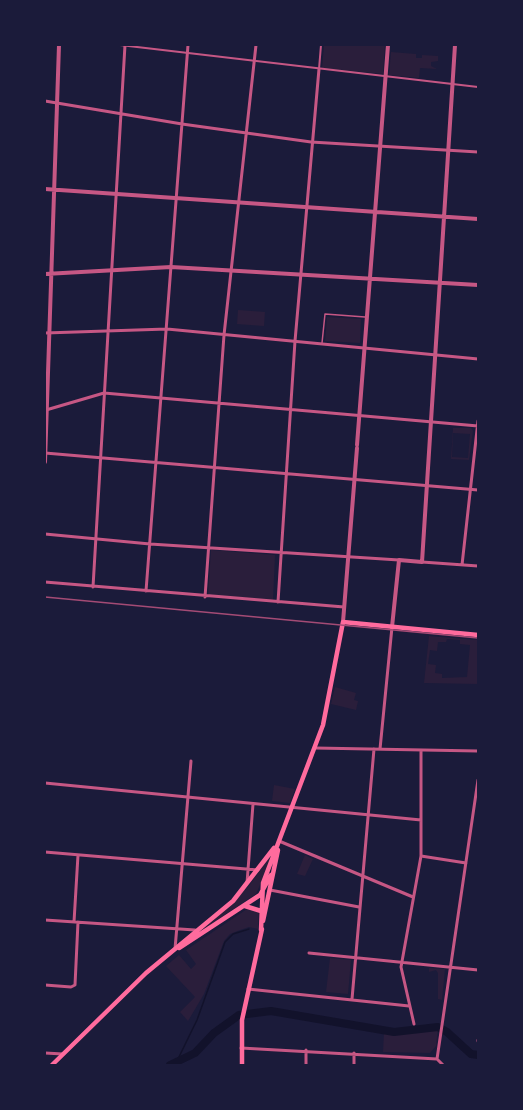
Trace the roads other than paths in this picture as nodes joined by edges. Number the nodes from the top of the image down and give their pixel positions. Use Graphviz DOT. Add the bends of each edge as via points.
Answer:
graph roads {
  1 [pos="60,45"];
  2 [pos="123,45"];
  3 [pos="188,45"];
  4 [pos="256,45"];
  5 [pos="321,45"];
  6 [pos="388,45"];
  7 [pos="455,45"];
  8 [pos="187,54"];
  9 [pos="254,62"];
  10 [pos="319,69"];
  11 [pos="386,77"];
  12 [pos="452,84"];
  13 [pos="478,87"];
  14 [pos="45,101"];
  15 [pos="58,103"];
  16 [pos="121,114"];
  17 [pos="182,124"];
  18 [pos="247,134"];
  19 [pos="311,142"];
  20 [pos="379,148"];
  21 [pos="447,151"];
  22 [pos="478,152"];
  23 [pos="45,189"];
  24 [pos="54,189"];
  25 [pos="116,193"];
  26 [pos="176,198"];
  27 [pos="240,202"];
  28 [pos="307,207"];
  29 [pos="374,213"];
  30 [pos="443,217"];
  31 [pos="478,219"];
  32 [pos="171,267"];
  33 [pos="233,270"];
  34 [pos="111,272"];
  35 [pos="45,274"];
  36 [pos="51,274"];
  37 [pos="303,275"];
  38 [pos="368,278"];
  39 [pos="439,282"];
  40 [pos="478,285"];
  41 [pos="365,317"];
  42 [pos="167,329"];
  43 [pos="108,330"];
  44 [pos="47,333"];
  45 [pos="224,335"];
  46 [pos="296,341"];
  47 [pos="322,344"];
  48 [pos="363,348"];
  49 [pos="435,355"];
  50 [pos="478,359"];
  51 [pos="104,393"];
  52 [pos="162,398"];
  53 [pos="218,404"];
  54 [pos="46,410"];
  55 [pos="291,411"];
  56 [pos="358,417"];
  57 [pos="478,421"];
  58 [pos="431,423"];
  59 [pos="478,426"];
  60 [pos="45,453"];
  61 [pos="101,457"];
  62 [pos="45,462"];
  63 [pos="156,462"];
  64 [pos="213,466"];
  65 [pos="286,474"];
  66 [pos="355,479"];
  67 [pos="428,485"];
  68 [pos="470,489"];
  69 [pos="478,490"];
  70 [pos="45,534"];
  71 [pos="96,538"];
  72 [pos="150,544"];
  73 [pos="208,547"];
  74 [pos="281,552"];
  75 [pos="349,557"];
  76 [pos="399,560"];
  77 [pos="422,562"];
  78 [pos="462,565"];
  79 [pos="478,566"];
  80 [pos="45,582"];
  81 [pos="93,587"];
  82 [pos="146,591"];
  83 [pos="205,597"];
  84 [pos="278,602"];
  85 [pos="344,607"];
  86 [pos="343,622"];
  87 [pos="392,627"];
  88 [pos="478,635"];
  89 [pos="315,748"];
  90 [pos="374,749"];
  91 [pos="380,749"];
  92 [pos="421,750"];
  93 [pos="478,751"];
  94 [pos="191,760"];
  95 [pos="478,780"];
  96 [pos="45,783"];
  97 [pos="477,793"];
  98 [pos="188,798"];
  99 [pos="253,804"];
  100 [pos="293,808"];
  101 [pos="370,815"];
  102 [pos="421,820"];
  103 [pos="279,841"];
  104 [pos="45,852"];
  105 [pos="78,855"];
  106 [pos="421,856"];
  107 [pos="466,863"];
  108 [pos="182,864"];
  109 [pos="248,869"];
  110 [pos="259,870"];
  111 [pos="274,870"];
  112 [pos="362,875"];
  113 [pos="246,886"];
  114 [pos="270,890"];
  115 [pos="260,895"];
  116 [pos="413,897"];
  117 [pos="245,906"];
  118 [pos="359,907"];
  119 [pos="261,911"];
  120 [pos="45,920"];
  121 [pos="76,922"];
  122 [pos="176,929"];
  123 [pos="195,930"];
  124 [pos="261,930"];
  125 [pos="174,949"];
  126 [pos="309,953"];
  127 [pos="355,957"];
  128 [pos="164,958"];
  129 [pos="401,962"];
  130 [pos="451,967"];
  131 [pos="478,970"];
  132 [pos="45,986"];
  133 [pos="248,989"];
  134 [pos="351,999"];
  135 [pos="409,1006"];
  136 [pos="414,1024"];
  137 [pos="242,1048"];
  138 [pos="306,1050"];
  139 [pos="45,1053"];
  140 [pos="354,1053"];
  141 [pos="63,1054"];
  142 [pos="408,1058"];
  143 [pos="437,1059"];
  144 [pos="55,1064"];
  145 [pos="242,1065"];
  146 [pos="306,1065"];
  147 [pos="354,1065"];
  148 [pos="405,1065"];
  149 [pos="443,1065"];
  1 -- 15 [label="street"];
  2 -- 8 [label="street"];
  2 -- 16 [label="street"];
  3 -- 8 [label="street"];
  4 -- 9 [label="street"];
  5 -- 10 [label="street"];
  6 -- 11 [label="street"];
  7 -- 12 [label="street"];
  8 -- 9 [label="street"];
  8 -- 17 [label="street"];
  9 -- 10 [label="street"];
  9 -- 18 [label="street"];
  10 -- 11 [label="street"];
  10 -- 19 [label="street"];
  11 -- 12 [label="street"];
  11 -- 20 [label="street"];
  12 -- 13 [label="street"];
  12 -- 21 [label="street"];
  14 -- 15 [label="street"];
  15 -- 16 [label="street"];
  15 -- 24 [label="street"];
  16 -- 17 [label="street"];
  16 -- 25 [label="street"];
  17 -- 18 [label="street"];
  17 -- 26 [label="street"];
  18 -- 19 [label="street"];
  18 -- 27 [label="street"];
  19 -- 20 [label="street"];
  19 -- 28 [label="street"];
  20 -- 21 [label="street"];
  20 -- 29 [label="street"];
  21 -- 22 [label="street"];
  21 -- 30 [label="street"];
  23 -- 24 [label="street"];
  24 -- 25 [label="street"];
  24 -- 36 [label="street"];
  25 -- 26 [label="street"];
  25 -- 34 [label="street"];
  26 -- 27 [label="street"];
  26 -- 32 [label="street"];
  27 -- 28 [label="street"];
  27 -- 33 [label="street"];
  28 -- 29 [label="street"];
  28 -- 37 [label="street"];
  29 -- 30 [label="street"];
  29 -- 38 [label="street"];
  30 -- 31 [label="street"];
  30 -- 39 [label="street"];
  32 -- 33 [label="street"];
  32 -- 34 [label="street"];
  32 -- 42 [label="street"];
  33 -- 37 [label="street"];
  33 -- 45 [label="street"];
  34 -- 36 [label="street"];
  34 -- 43 [label="street"];
  35 -- 36 [label="street"];
  36 -- 44 [label="street"];
  37 -- 38 [label="street"];
  37 -- 46 [label="street"];
  38 -- 39 [label="street"];
  38 -- 41 [label="street"];
  39 -- 40 [label="street"];
  39 -- 49 [label="street"];
  41 -- 47 [label="lane" via="325,314"];
  41 -- 48 [label="street"];
  42 -- 43 [label="street"];
  42 -- 45 [label="street"];
  42 -- 52 [label="street"];
  43 -- 44 [label="street"];
  43 -- 51 [label="street"];
  44 -- 54 [label="street"];
  45 -- 46 [label="street"];
  45 -- 53 [label="street"];
  46 -- 47 [label="street"];
  46 -- 55 [label="street"];
  47 -- 48 [label="street"];
  48 -- 49 [label="street"];
  48 -- 56 [label="street"];
  49 -- 50 [label="street"];
  49 -- 58 [label="street"];
  51 -- 52 [label="street"];
  51 -- 54 [label="street"];
  51 -- 61 [label="street"];
  52 -- 53 [label="street"];
  52 -- 63 [label="street"];
  53 -- 55 [label="street"];
  53 -- 64 [label="street"];
  54 -- 60 [label="street"];
  55 -- 56 [label="street"];
  55 -- 65 [label="street"];
  56 -- 58 [label="street"];
  56 -- 66 [label="street"];
  57 -- 59 [label="street"];
  58 -- 59 [label="street"];
  58 -- 67 [label="street"];
  59 -- 68 [label="street"];
  60 -- 61 [label="street"];
  60 -- 62 [label="street"];
  61 -- 63 [label="street"];
  61 -- 71 [label="street"];
  63 -- 64 [label="street"];
  63 -- 72 [label="street"];
  64 -- 65 [label="street"];
  64 -- 73 [label="street"];
  65 -- 66 [label="street"];
  65 -- 74 [label="street"];
  66 -- 67 [label="street"];
  66 -- 75 [label="street"];
  67 -- 68 [label="street"];
  67 -- 77 [label="street"];
  68 -- 69 [label="street"];
  68 -- 78 [label="street"];
  70 -- 71 [label="street"];
  71 -- 72 [label="street"];
  71 -- 81 [label="street"];
  72 -- 73 [label="street"];
  72 -- 82 [label="street"];
  73 -- 74 [label="street"];
  73 -- 83 [label="street"];
  74 -- 75 [label="street"];
  74 -- 84 [label="street"];
  75 -- 76 [label="street"];
  75 -- 85 [label="street"];
  76 -- 77 [label="street"];
  76 -- 87 [label="street"];
  77 -- 78 [label="street"];
  78 -- 79 [label="street"];
  80 -- 81 [label="street"];
  81 -- 82 [label="street"];
  82 -- 83 [label="street"];
  83 -- 84 [label="street"];
  84 -- 85 [label="street"];
  85 -- 86 [label="street"];
  86 -- 87 [label="main road"];
  86 -- 89 [label="main road" via="328,704"];
  87 -- 88 [label="main road"];
  87 -- 91 [label="street"];
  89 -- 90 [label="street"];
  89 -- 100 [label="main road"];
  90 -- 91 [label="street"];
  90 -- 101 [label="street"];
  91 -- 92 [label="street"];
  92 -- 93 [label="street"];
  92 -- 102 [label="street"];
  94 -- 98 [label="street"];
  95 -- 97 [label="street"];
  96 -- 98 [label="street"];
  97 -- 107 [label="street"];
  98 -- 99 [label="street"];
  98 -- 108 [label="street"];
  99 -- 100 [label="street"];
  99 -- 109 [label="street"];
  100 -- 101 [label="street"];
  100 -- 103 [label="main road"];
  101 -- 102 [label="street"];
  101 -- 112 [label="street"];
  102 -- 106 [label="street"];
  103 -- 110 [label="main road"];
  103 -- 111 [label="main road"];
  103 -- 112 [label="street"];
  103 -- 115 [label="main road"];
  104 -- 105 [label="street"];
  105 -- 108 [label="street"];
  105 -- 121 [label="street"];
  106 -- 107 [label="street"];
  106 -- 116 [label="street"];
  107 -- 130 [label="street"];
  108 -- 109 [label="street"];
  108 -- 122 [label="street"];
  109 -- 110 [label="street"];
  109 -- 113 [label="street"];
  110 -- 113 [label="main road"];
  111 -- 114 [label="main road"];
  111 -- 115 [label="main road"];
  112 -- 116 [label="street"];
  112 -- 118 [label="street"];
  113 -- 123 [label="main road"];
  114 -- 118 [label="street"];
  114 -- 124 [label="main road"];
  115 -- 117 [label="main road"];
  115 -- 119 [label="main road"];
  116 -- 129 [label="street"];
  117 -- 119 [label="main road"];
  117 -- 128 [label="main road"];
  118 -- 127 [label="street"];
  119 -- 124 [label="main road"];
  120 -- 121 [label="street"];
  121 -- 122 [label="street"];
  121 -- 132 [label="street" via="76,982 73,986"];
  122 -- 123 [label="street"];
  122 -- 125 [label="street"];
  123 -- 125 [label="main road"];
  124 -- 133 [label="main road"];
  125 -- 128 [label="main road"];
  126 -- 127 [label="street"];
  127 -- 129 [label="street"];
  127 -- 134 [label="street"];
  128 -- 141 [label="main road"];
  129 -- 130 [label="street"];
  129 -- 135 [label="street"];
  130 -- 131 [label="street"];
  130 -- 143 [label="street"];
  133 -- 134 [label="street"];
  133 -- 137 [label="main road"];
  134 -- 135 [label="street"];
  135 -- 136 [label="street"];
  137 -- 138 [label="street"];
  137 -- 145 [label="main road"];
  138 -- 140 [label="street"];
  138 -- 146 [label="street"];
  139 -- 141 [label="street"];
  140 -- 142 [label="street"];
  140 -- 147 [label="street"];
  141 -- 144 [label="main road"];
  142 -- 143 [label="street"];
  142 -- 148 [label="street"];
  143 -- 149 [label="street"];
}
